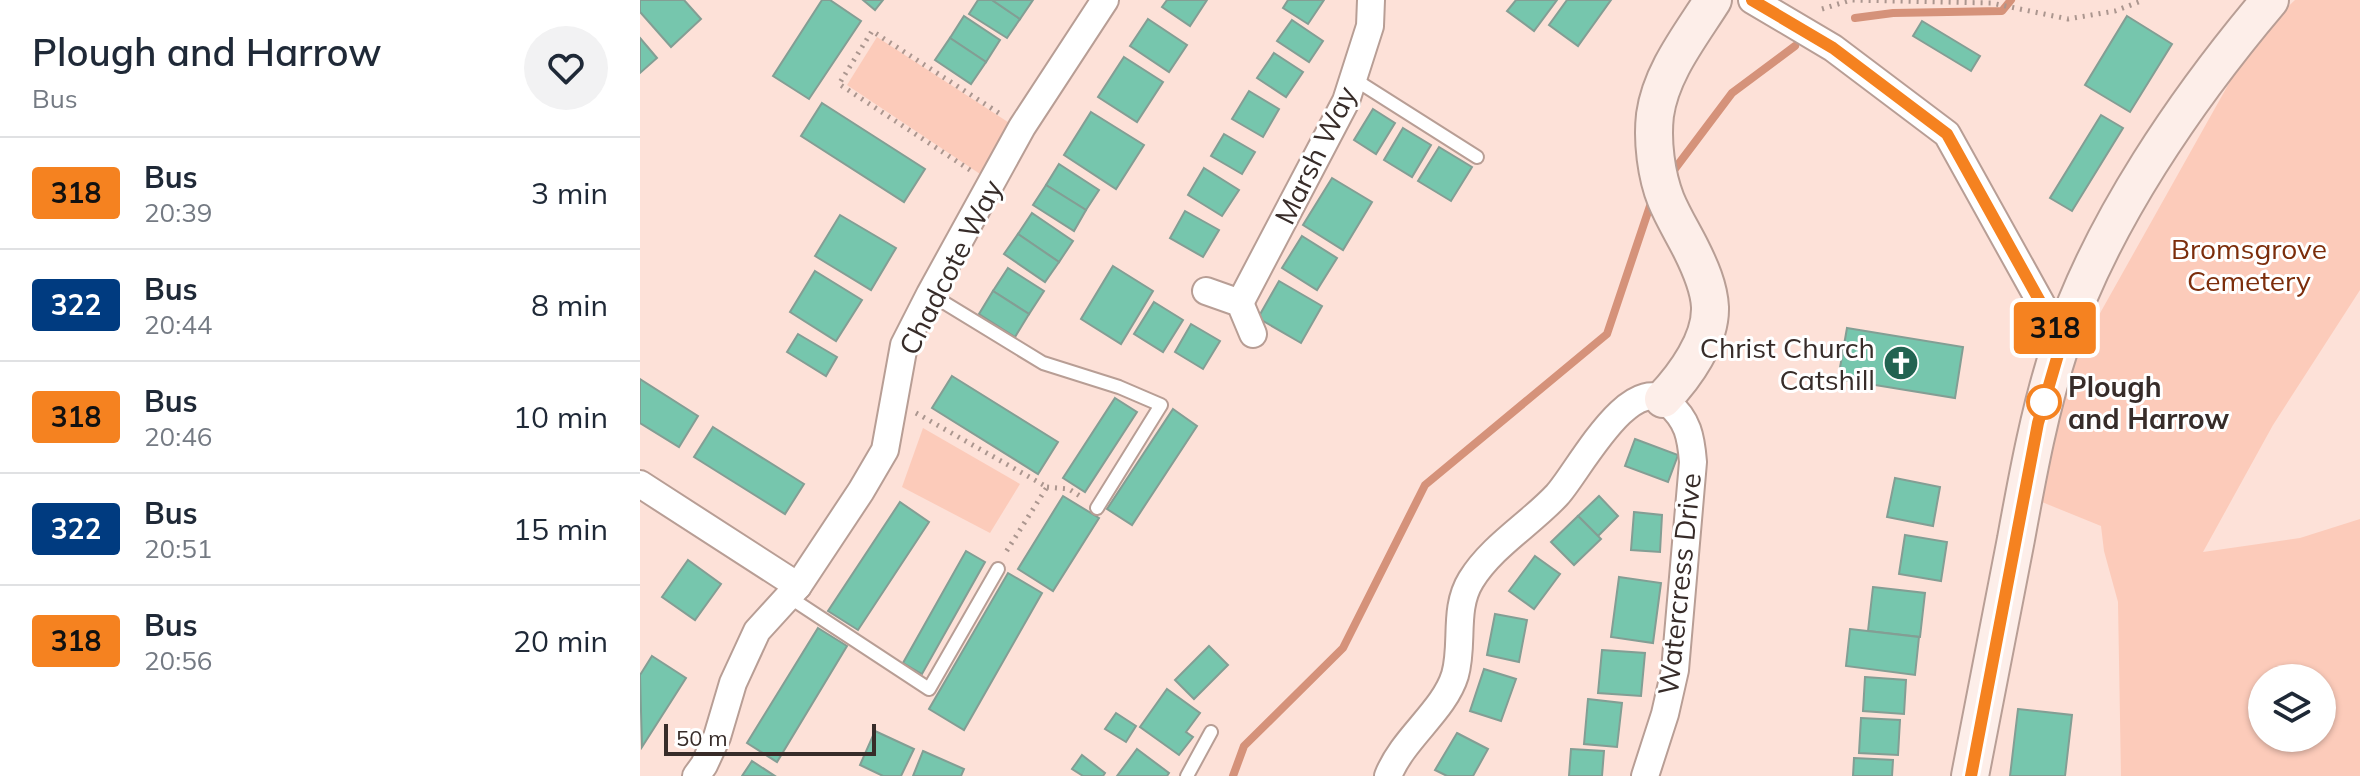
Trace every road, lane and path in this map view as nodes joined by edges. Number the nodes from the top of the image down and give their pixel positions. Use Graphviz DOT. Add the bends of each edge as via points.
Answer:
graph roads {
  1 [pos="1105,0"];
  2 [pos="1371,0"];
  3 [pos="1713,0"];
  4 [pos="1752,0"];
  5 [pos="2144,0"];
  6 [pos="2270,0"];
  7 [pos="1815,5"];
  8 [pos="1354,79"];
  9 [pos="1022,127"];
  10 [pos="1477,157"];
  11 [pos="991,184"];
  12 [pos="1206,291"];
  13 [pos="930,294"];
  14 [pos="1240,303"];
  15 [pos="1253,334"];
  16 [pos="2062,341"];
  17 [pos="1663,399"];
  18 [pos="892,400"];
  19 [pos="640,484"];
  20 [pos="1047,487"];
  21 [pos="1097,508"];
  22 [pos="1006,552"];
  23 [pos="998,569"];
  24 [pos="793,591"];
  25 [pos="1211,732"];
  26 [pos="696,776"];
  27 [pos="1187,776"];
  28 [pos="1388,776"];
  29 [pos="1645,776"];
  30 [pos="1970,776"];
  1 -- 9 [label="street, Chadcote Way"];
  2 -- 8 [label="street, Marsh Way" via="1370,26"];
  3 -- 17 [label="main road" via="1667,75 1656,112 1654,143 1665,198 1706,283 1710,310 1691,362"];
  4 -- 16 [label="street" via="1833,48 1947,134"];
  5 -- 7 [label="path" via="2068,19 1991,3 1851,0 1823,10"];
  6 -- 16 [label="main road" via="2167,135 2100,252"];
  8 -- 10 [label="lane"];
  8 -- 14 [label="street, Marsh Way"];
  9 -- 11 [label="street, Chadcote Way"];
  9 -- 11 [label="path" via="872,31 839,84"];
  11 -- 13 [label="street, Chadcote Way"];
  12 -- 14 [label="street"];
  13 -- 18 [label="street, Chadcote Way" via="904,345"];
  13 -- 21 [label="lane" via="1043,363 1161,405"];
  14 -- 15 [label="street"];
  16 -- 30 [label="main road" via="2038,423"];
  17 -- 28 [label="street" via="1646,398 1611,420 1565,487 1470,581 1462,600 1454,677"];
  17 -- 29 [label="street, Watercress Drive" via="1681,414 1691,434 1693,462 1675,670"];
  18 -- 20 [label="path"];
  18 -- 24 [label="street, Chadcote Way" via="885,450"];
  19 -- 24 [label="street"];
  20 -- 21 [label="path" via="1069,489"];
  20 -- 22 [label="path"];
  23 -- 24 [label="lane" via="929,689"];
  24 -- 26 [label="street, Chadcote Way" via="757,631 733,683 717,737"];
  25 -- 27 [label="lane"];
}
